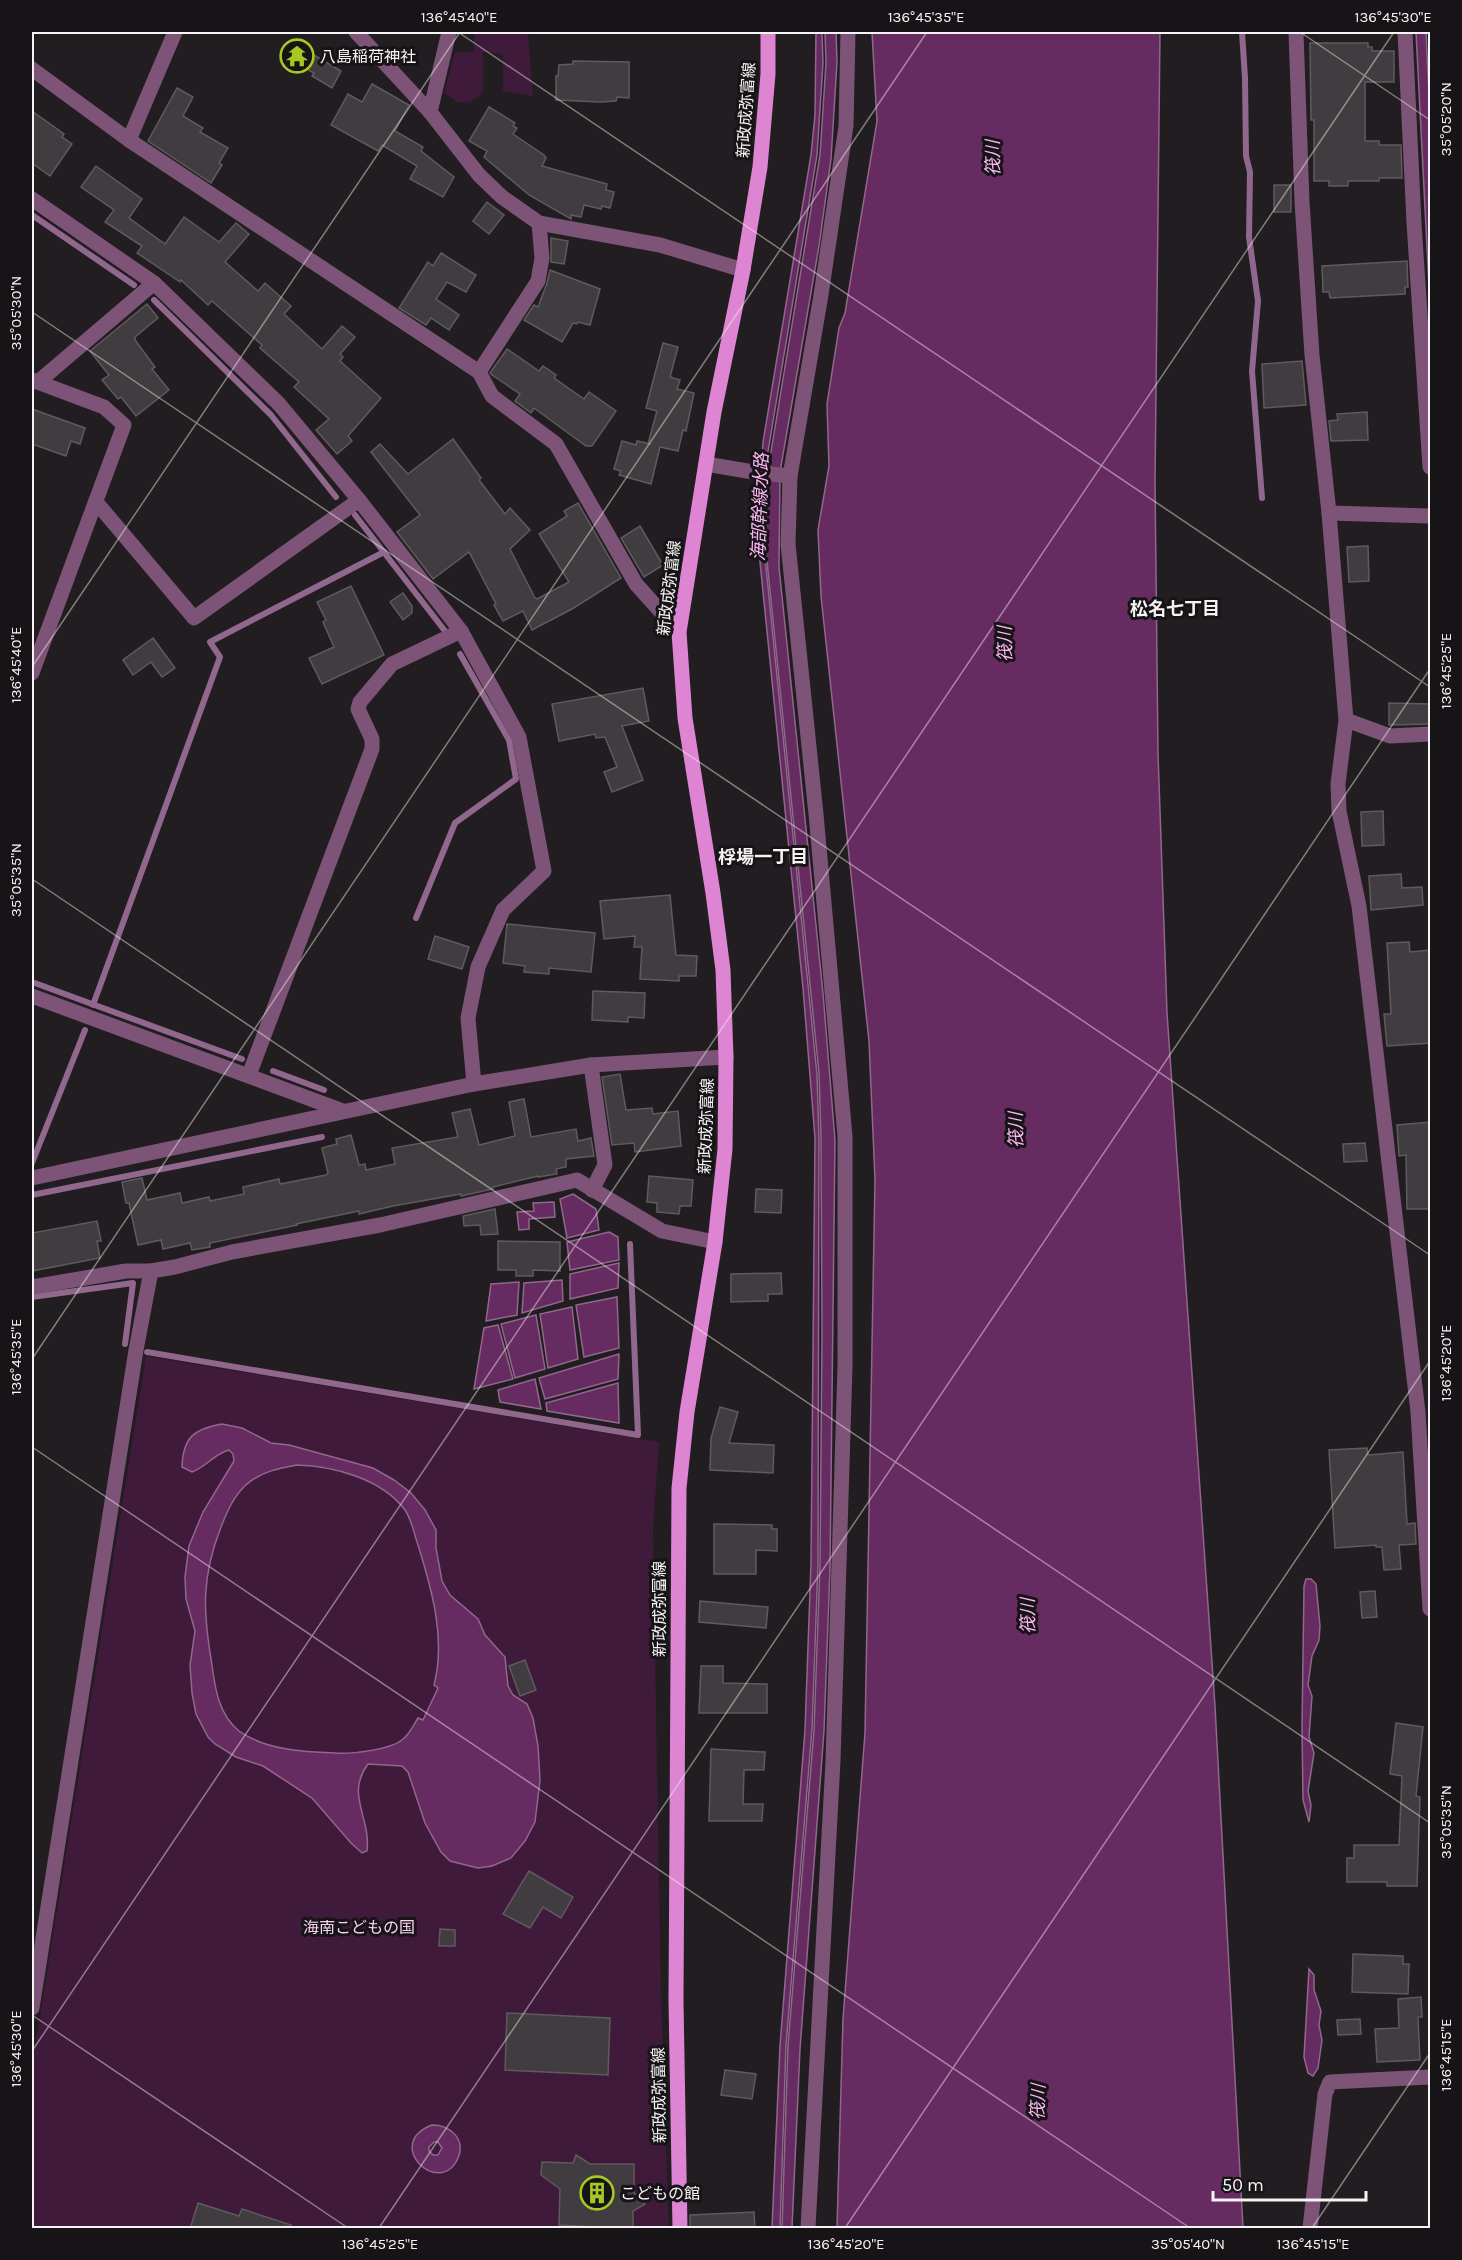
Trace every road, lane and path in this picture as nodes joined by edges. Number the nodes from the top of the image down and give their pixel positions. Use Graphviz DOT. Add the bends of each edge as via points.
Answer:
graph roads {
  1 [pos="175,32"];
  2 [pos="356,32"];
  3 [pos="449,32"];
  4 [pos="768,32"];
  5 [pos="848,32"];
  6 [pos="1296,32"];
  7 [pos="1405,32"];
  8 [pos="32,69"];
  9 [pos="430,112"];
  10 [pos="129,140"];
  11 [pos="32,199"];
  12 [pos="538,223"];
  13 [pos="743,270"];
  14 [pos="154,283"];
  15 [pos="479,372"];
  16 [pos="35,381"];
  17 [pos="705,464"];
  18 [pos="1431,467"];
  19 [pos="787,475"];
  20 [pos="359,500"];
  21 [pos="96,502"];
  22 [pos="1329,513"];
  23 [pos="1431,516"];
  24 [pos="461,632"];
  25 [pos="679,632"];
  26 [pos="32,673"];
  27 [pos="1346,720"];
  28 [pos="1431,734"];
  29 [pos="32,996"];
  30 [pos="726,1057"];
  31 [pos="591,1065"];
  32 [pos="249,1075"];
  33 [pos="474,1084"];
  34 [pos="343,1111"];
  35 [pos="32,1178"];
  36 [pos="592,1190"];
  37 [pos="715,1242"];
  38 [pos="151,1271"];
  39 [pos="32,1287"];
  40 [pos="1431,1609"];
  41 [pos="32,2008"];
  42 [pos="1431,2077"];
  43 [pos="680,2229"];
  44 [pos="808,2229"];
  45 [pos="1310,2229"];
  1 -- 10 [label="street"];
  2 -- 9 [label="street"];
  3 -- 9 [label="street"];
  4 -- 13 [label="main road, 新政成弥富線" via="760,168"];
  5 -- 19 [label="street" via="846,126 821,295"];
  6 -- 22 [label="street" via="1312,355"];
  7 -- 18 [label="street"];
  8 -- 10 [label="street"];
  9 -- 12 [label="street" via="479,175"];
  10 -- 15 [label="street"];
  11 -- 14 [label="street"];
  12 -- 13 [label="street" via="660,245"];
  12 -- 15 [label="street" via="542,258 538,281"];
  13 -- 17 [label="main road, 新政成弥富線"];
  14 -- 16 [label="street"];
  14 -- 20 [label="street" via="279,404"];
  15 -- 25 [label="street" via="492,396 556,444 636,584"];
  16 -- 21 [label="street" via="104,407 124,425"];
  17 -- 19 [label="street"];
  17 -- 25 [label="main road, 新政成弥富線"];
  19 -- 44 [label="street" via="788,544 845,1136 845,1366 833,1749"];
  20 -- 21 [label="street" via="194,618"];
  20 -- 24 [label="street"];
  21 -- 26 [label="street"];
  22 -- 23 [label="street"];
  22 -- 27 [label="street"];
  24 -- 32 [label="street" via="392,664 360,702 358,709 372,739 372,749"];
  24 -- 33 [label="street" via="519,737 544,872 503,909 478,967 468,1018"];
  25 -- 30 [label="main road, 新政成弥富線" via="685,718 723,970"];
  27 -- 28 [label="street" via="1390,736"];
  27 -- 40 [label="street" via="1338,784 1339,811 1359,906 1418,1412"];
  29 -- 32 [label="street"];
  30 -- 31 [label="street"];
  30 -- 37 [label="main road, 新政成弥富線" via="725,1149"];
  31 -- 33 [label="street"];
  31 -- 36 [label="street" via="605,1165"];
  32 -- 34 [label="street"];
  33 -- 34 [label="street"];
  34 -- 35 [label="street"];
  36 -- 37 [label="street" via="662,1231"];
  36 -- 38 [label="street" via="577,1180"];
  37 -- 43 [label="main road, 新政成弥富線" via="687,1412 679,1488 676,2001"];
  38 -- 39 [label="street" via="126,1271"];
  38 -- 41 [label="street"];
  42 -- 45 [label="street" via="1330,2082 1325,2094"];
}
